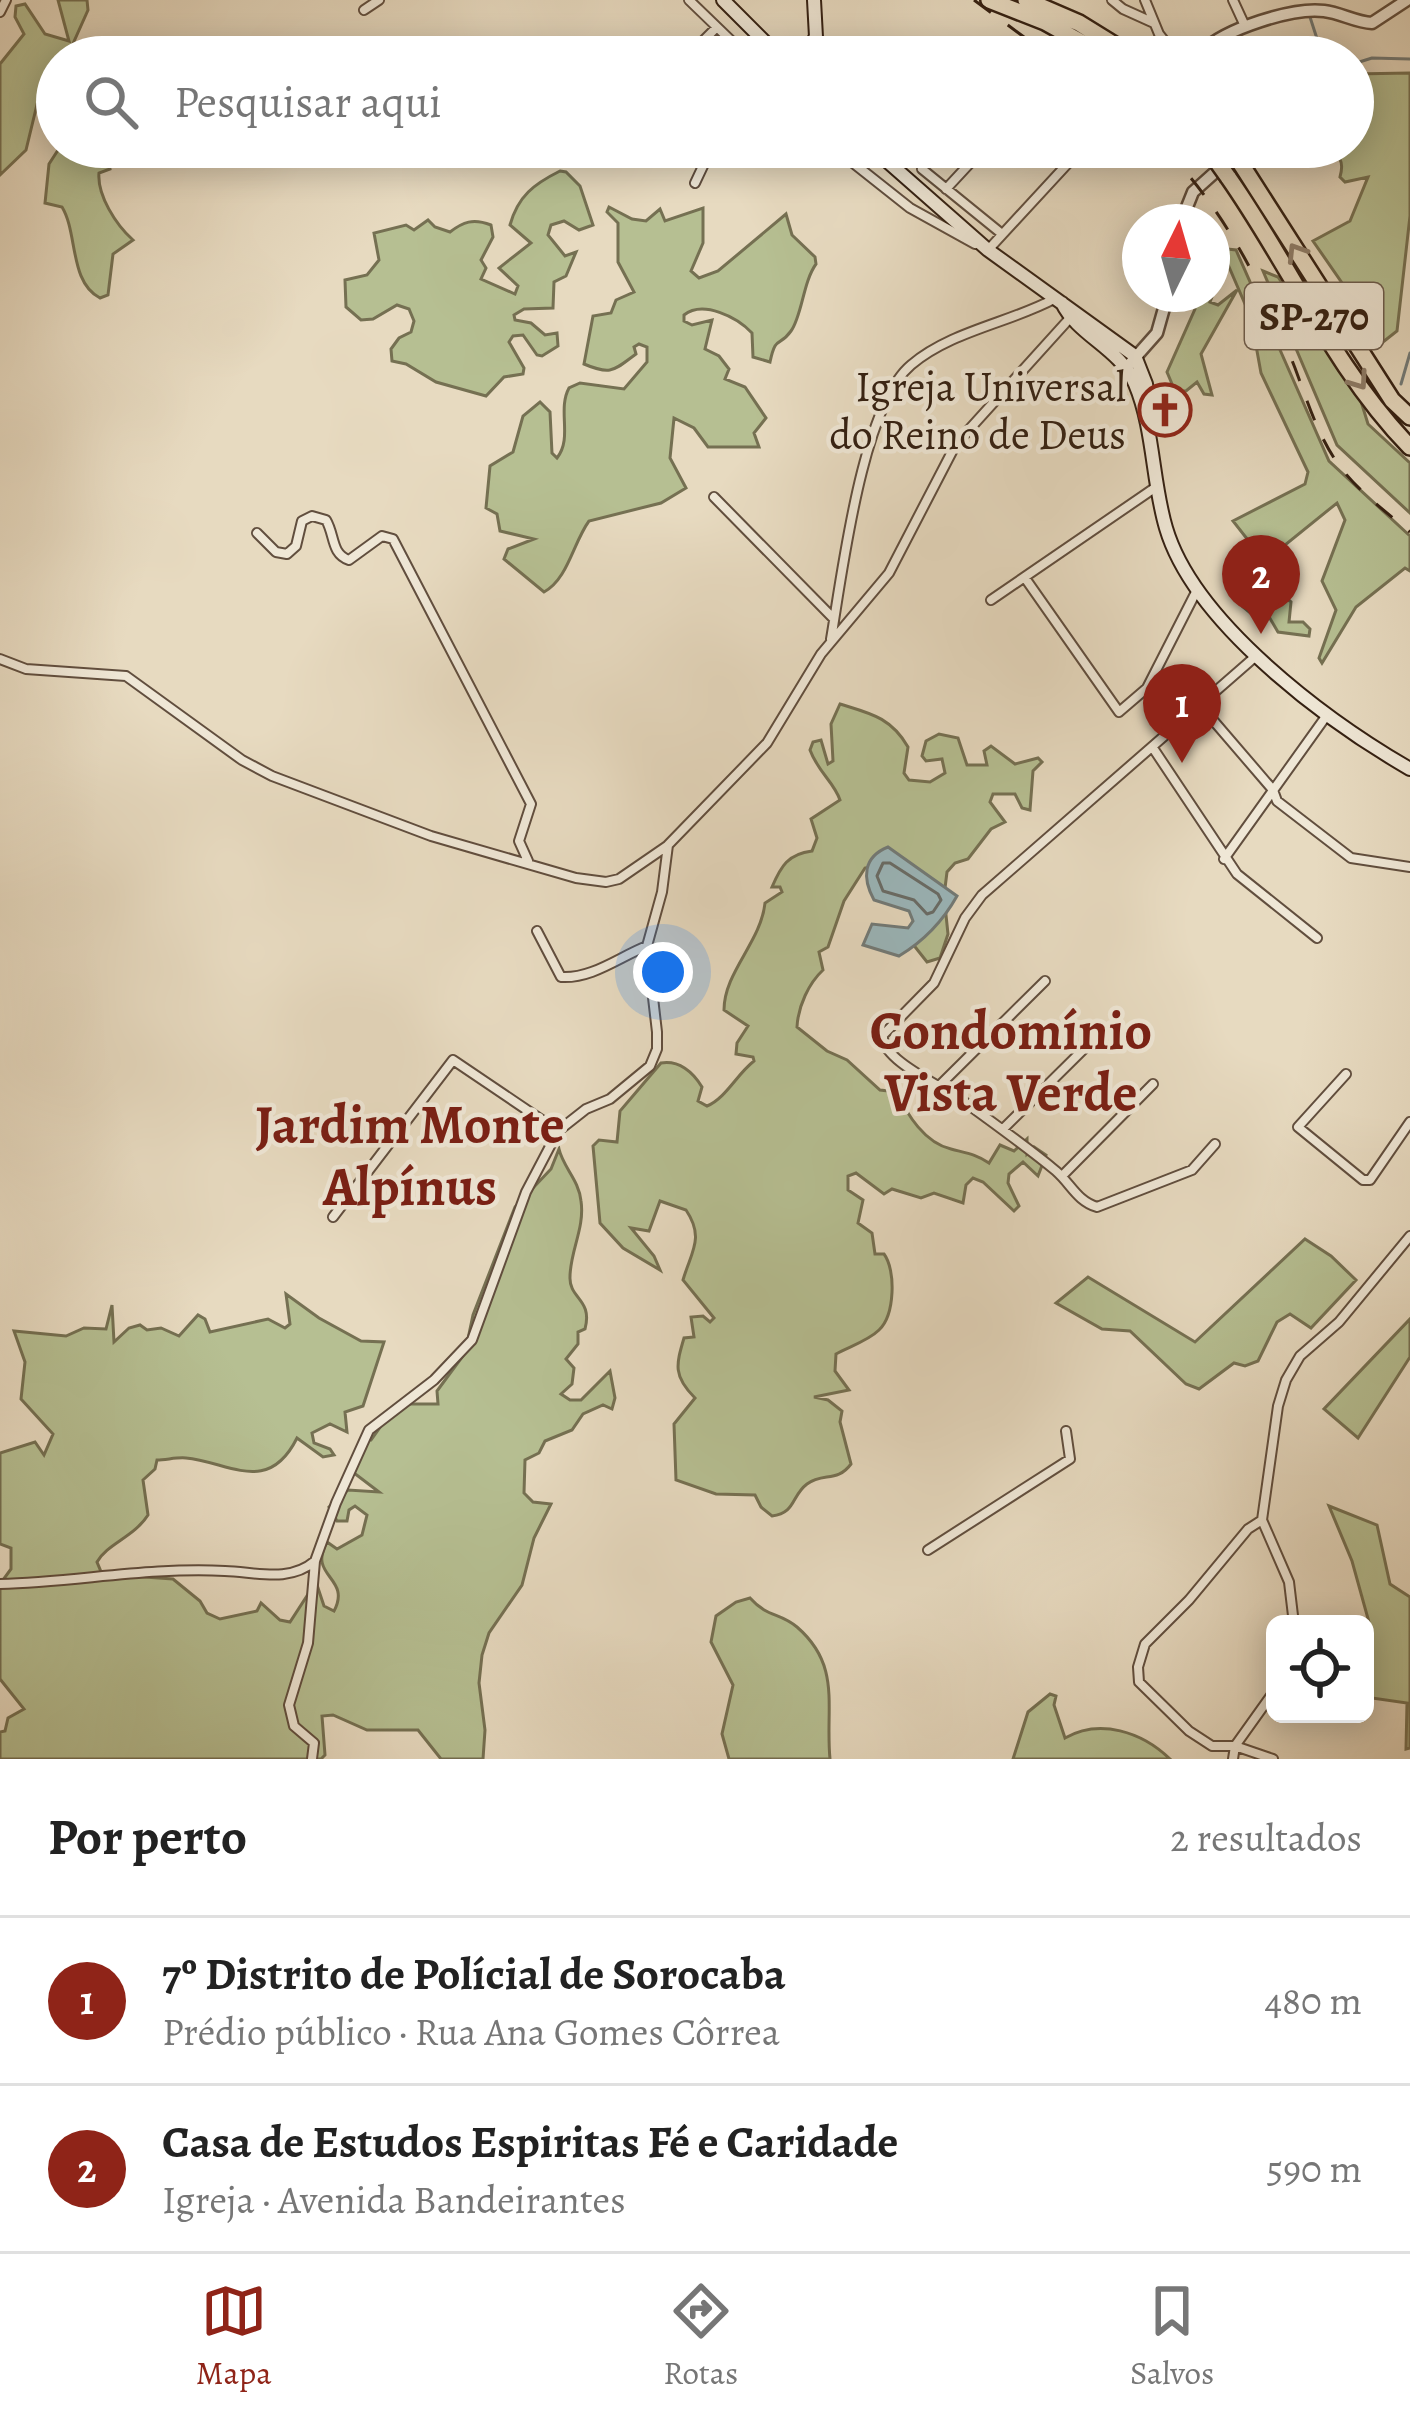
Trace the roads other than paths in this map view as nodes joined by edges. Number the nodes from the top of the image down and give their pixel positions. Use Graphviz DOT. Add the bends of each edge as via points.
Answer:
graph roads {
  1 [pos="6,0"];
  2 [pos="379,0"];
  3 [pos="689,0"];
  4 [pos="723,0"];
  5 [pos="814,0"];
  6 [pos="989,0"];
  7 [pos="1026,0"];
  8 [pos="1112,0"];
  9 [pos="1145,0"];
  10 [pos="1233,0"];
  11 [pos="1407,0"];
  12 [pos="364,10"];
  13 [pos="0,12"];
  14 [pos="1155,23"];
  15 [pos="1245,26"];
  16 [pos="717,27"];
  17 [pos="708,36"];
  18 [pos="726,36"];
  19 [pos="759,36"];
  20 [pos="816,36"];
  21 [pos="1066,36"];
  22 [pos="1101,36"];
  23 [pos="1161,36"];
  24 [pos="1230,36"];
  25 [pos="702,168"];
  26 [pos="860,168"];
  27 [pos="895,168"];
  28 [pos="966,168"];
  29 [pos="1063,168"];
  30 [pos="1220,168"];
  31 [pos="1221,168"];
  32 [pos="1244,168"];
  33 [pos="922,169"];
  34 [pos="695,183"];
  35 [pos="946,189"];
  36 [pos="1188,204"];
  37 [pos="1002,234"];
  38 [pos="988,250"];
  39 [pos="1059,300"];
  40 [pos="1163,312"];
  41 [pos="1070,318"];
  42 [pos="1131,362"];
  43 [pos="1410,417"];
  44 [pos="1410,447"];
  45 [pos="1157,486"];
  46 [pos="714,497"];
  47 [pos="257,533"];
  48 [pos="1024,578"];
  49 [pos="1197,590"];
  50 [pos="991,600"];
  51 [pos="835,620"];
  52 [pos="831,640"];
  53 [pos="1257,655"];
  54 [pos="0,659"];
  55 [pos="1200,706"];
  56 [pos="1327,715"];
  57 [pos="1153,748"];
  58 [pos="1410,769"];
  59 [pos="1274,790"];
  60 [pos="668,845"];
  61 [pos="1224,860"];
  62 [pos="529,862"];
  63 [pos="1410,867"];
  64 [pos="537,931"];
  65 [pos="1317,938"];
  66 [pos="647,946"];
  67 [pos="1045,981"];
  68 [pos="1100,1033"];
  69 [pos="1346,1074"];
  70 [pos="940,1084"];
  71 [pos="1154,1084"];
  72 [pos="1410,1122"];
  73 [pos="1003,1129"];
  74 [pos="558,1131"];
  75 [pos="1215,1144"];
  76 [pos="1062,1176"];
  77 [pos="333,1217"];
  78 [pos="1410,1236"];
  79 [pos="1066,1431"];
  80 [pos="1262,1520"];
  81 [pos="928,1550"];
  82 [pos="315,1561"];
  83 [pos="0,1584"];
  84 [pos="1293,1615"];
  85 [pos="1266,1703"];
  86 [pos="1235,1746"];
  87 [pos="312,1759"];
  88 [pos="1233,1759"];
  89 [pos="1273,1759"];
  1 -- 13 [label="street"];
  2 -- 12 [label="street"];
  3 -- 16 [label="street"];
  4 -- 19 [label="main road"];
  5 -- 20 [label="main road"];
  6 -- 21 [label="highway"];
  7 -- 22 [label="highway"];
  8 -- 14 [label="street"];
  9 -- 14 [label="street"];
  10 -- 15 [label="street"];
  11 -- 15 [label="street" via="1372,23 1316,11"];
  14 -- 23 [label="street"];
  15 -- 24 [label="street"];
  16 -- 17 [label="street"];
  16 -- 18 [label="street"];
  25 -- 34 [label="street"];
  26 -- 38 [label="street" via="949,233"];
  27 -- 38 [label="main road"];
  28 -- 35 [label="street"];
  29 -- 37 [label="street"];
  30 -- 36 [label="street"];
  31 -- 44 [label="highway, SP-270, one-way, bridge" via="1321,328"];
  43 -- 32 [label="highway, SP-270, one-way, bridge"];
  33 -- 35 [label="street"];
  35 -- 37 [label="street"];
  37 -- 38 [label="street"];
  38 -- 39 [label="main road"];
  39 -- 41 [label="main road"];
  39 -- 42 [label="main road"];
  39 -- 51 [label="street" via="937,347 904,373 867,458"];
  40 -- 42 [label="street" via="1157,333"];
  41 -- 42 [label="main road"];
  41 -- 52 [label="street" via="956,444 889,573"];
  42 -- 45 [label="main road" via="1150,406"];
  45 -- 48 [label="street"];
  45 -- 49 [label="main road" via="1177,560"];
  46 -- 51 [label="street"];
  47 -- 62 [label="street" via="287,554 302,521 326,520 334,546 350,560 382,536 393,539 530,804 520,842"];
  48 -- 49 [label="street" via="1119,712 1147,688"];
  48 -- 50 [label="street"];
  49 -- 53 [label="main road"];
  51 -- 52 [label="street"];
  52 -- 60 [label="street" via="767,743"];
  53 -- 55 [label="street"];
  53 -- 56 [label="main road"];
  54 -- 62 [label="street" via="26,669 126,676 272,776 431,836"];
  55 -- 57 [label="street"];
  55 -- 59 [label="street"];
  56 -- 58 [label="main road"];
  56 -- 59 [label="street"];
  57 -- 61 [label="street"];
  57 -- 70 [label="street" via="982,895 934,982 883,1035 890,1057"];
  59 -- 61 [label="street"];
  59 -- 63 [label="street" via="1277,801 1352,858"];
  60 -- 62 [label="street" via="606,882"];
  60 -- 66 [label="street"];
  61 -- 65 [label="street"];
  64 -- 66 [label="street" via="566,978"];
  66 -- 74 [label="street" via="657,1031 650,1066"];
  67 -- 70 [label="street"];
  68 -- 73 [label="street"];
  69 -- 72 [label="street" via="1298,1127 1367,1181"];
  70 -- 73 [label="street"];
  71 -- 76 [label="street"];
  73 -- 76 [label="street"];
  74 -- 77 [label="street" via="453,1060"];
  74 -- 82 [label="street" via="526,1192 472,1340 369,1430"];
  75 -- 76 [label="street" via="1192,1170 1097,1207 1083,1203"];
  78 -- 80 [label="street" via="1286,1380"];
  79 -- 81 [label="street" via="1070,1459"];
  80 -- 84 [label="street" via="1289,1582"];
  80 -- 86 [label="street" via="1145,1644 1138,1667 1139,1682 1189,1731 1212,1746"];
  82 -- 83 [label="street" via="286,1575 184,1569"];
  82 -- 87 [label="street" via="308,1642 290,1705 294,1726 314,1744"];
  85 -- 86 [label="street"];
  86 -- 88 [label="street"];
  86 -- 89 [label="street"];
}
